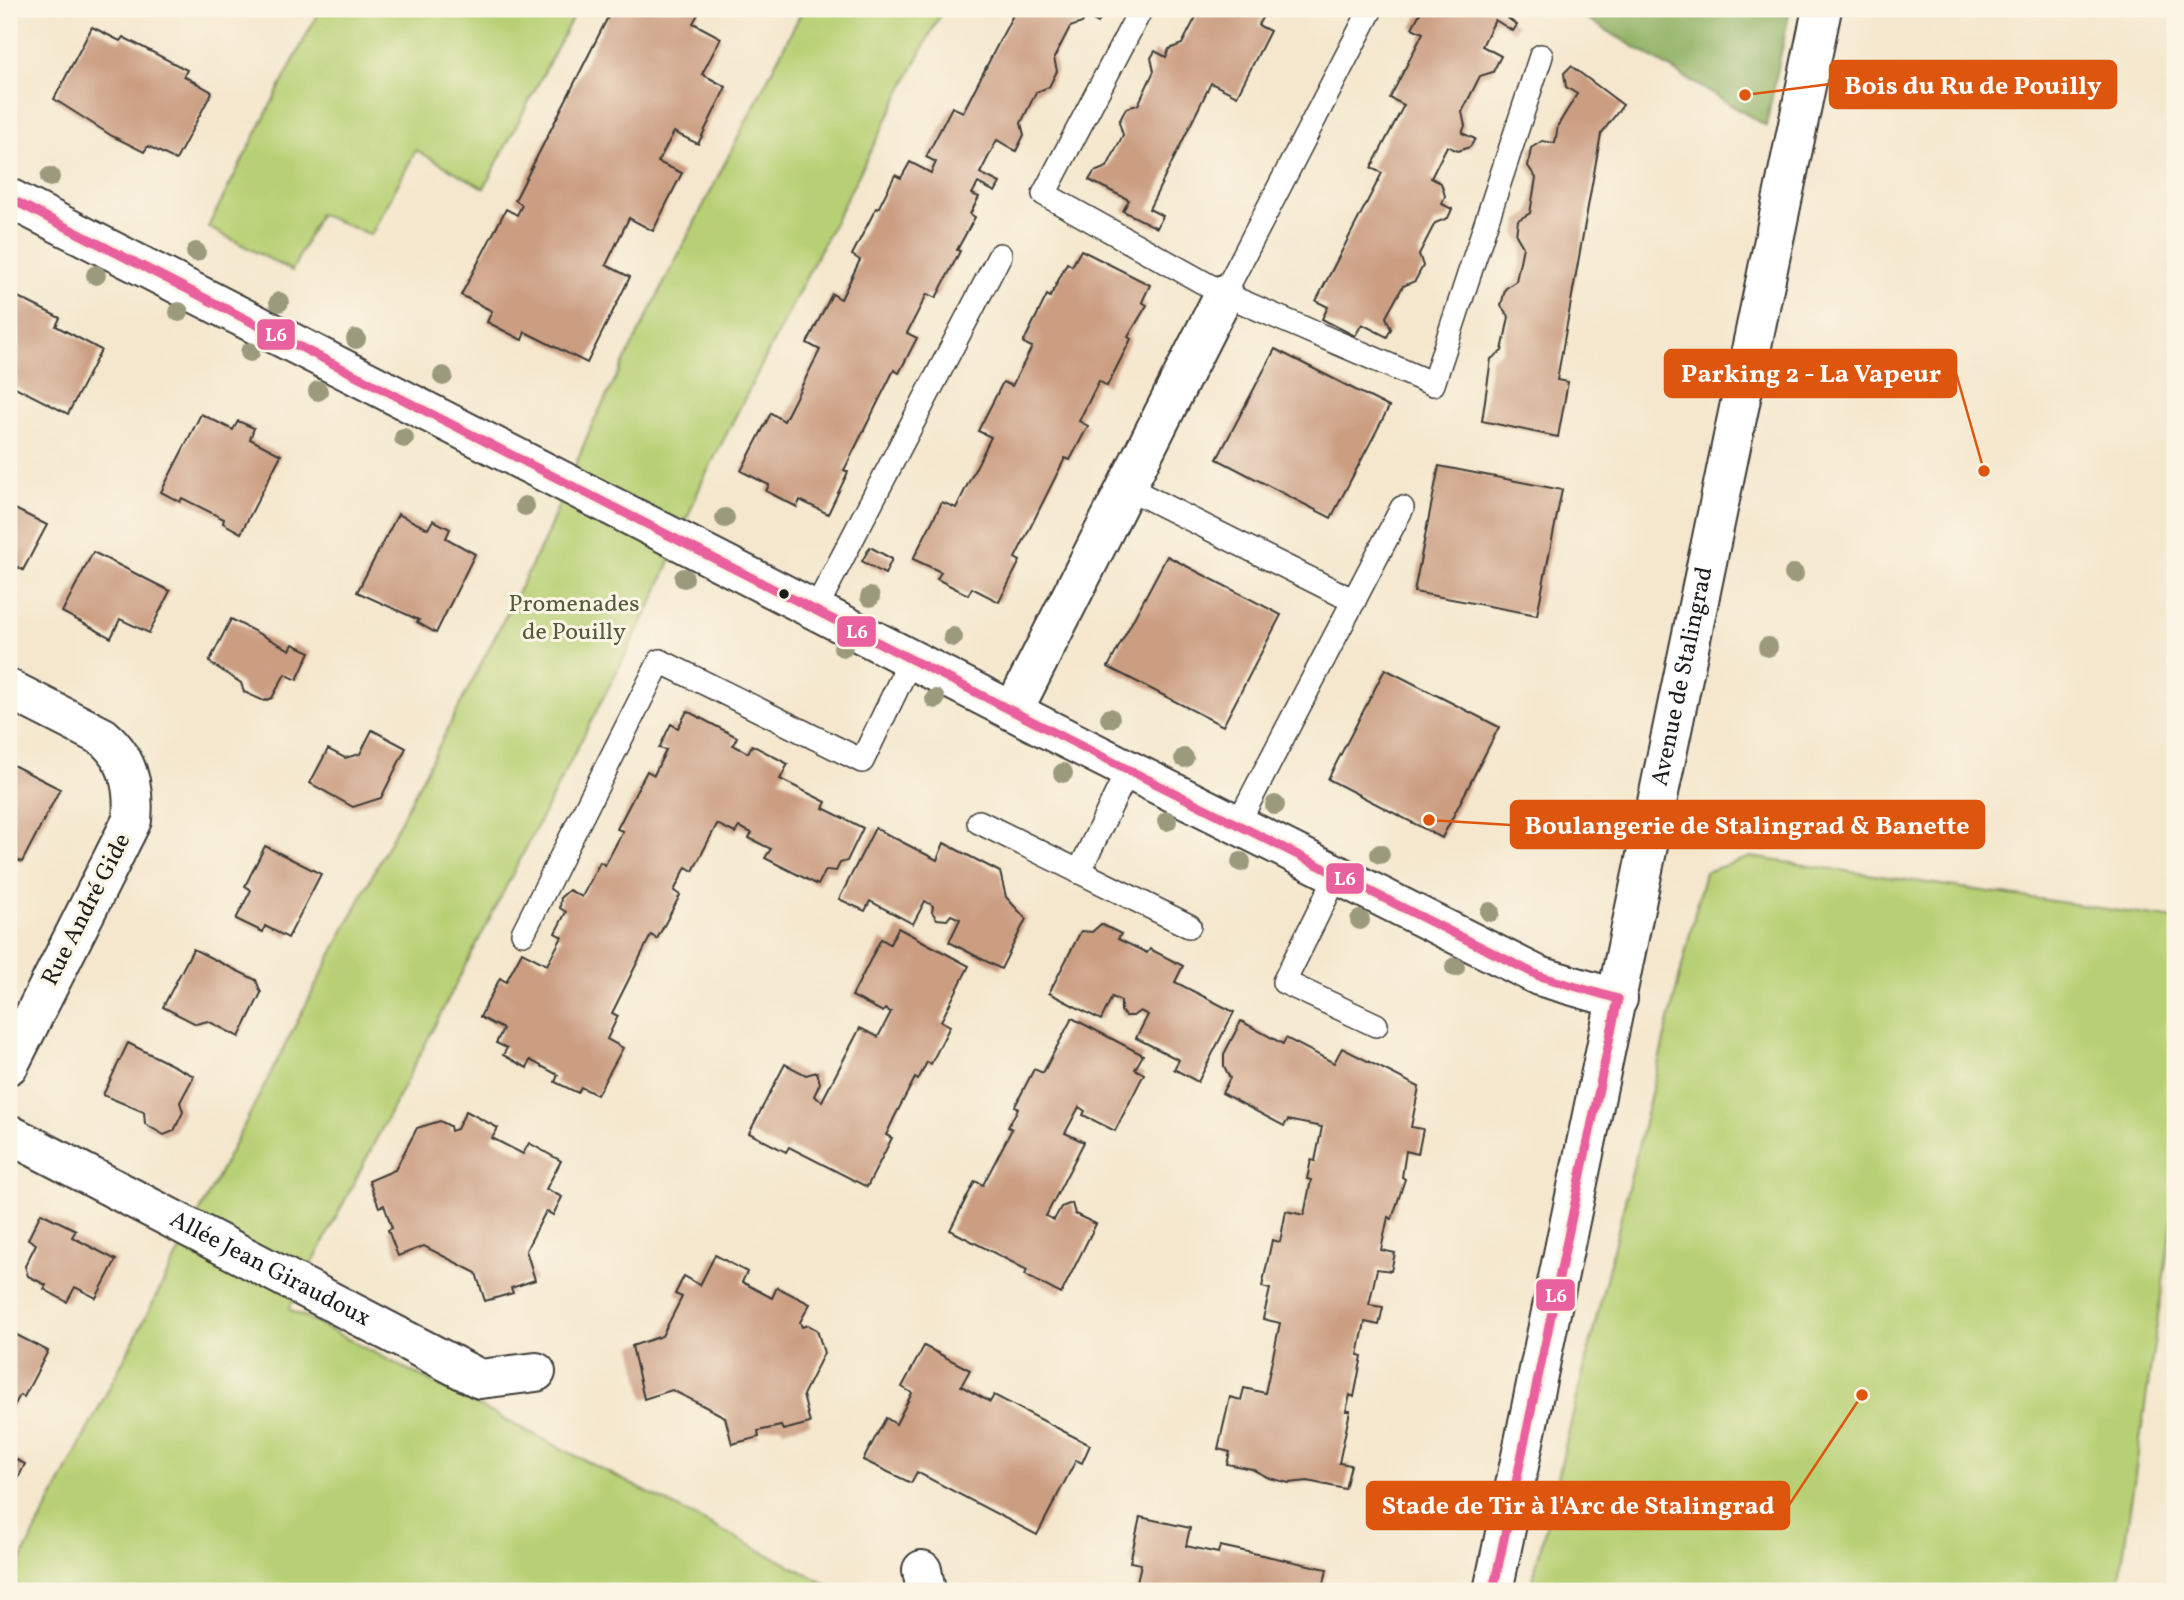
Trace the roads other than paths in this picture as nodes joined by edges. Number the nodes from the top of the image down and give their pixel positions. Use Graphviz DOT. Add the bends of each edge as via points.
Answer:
graph roads {
  1 [pos="1141,9"];
  2 [pos="1371,9"];
  3 [pos="1822,9"];
  4 [pos="1541,56"];
  5 [pos="9,198"];
  6 [pos="1000,255"];
  7 [pos="1224,294"];
  8 [pos="1126,487"];
  9 [pos="1402,508"];
  10 [pos="1354,601"];
  11 [pos="815,610"];
  12 [pos="911,659"];
  13 [pos="9,689"];
  14 [pos="1013,711"];
  15 [pos="1128,770"];
  16 [pos="979,822"];
  17 [pos="1237,825"];
  18 [pos="1079,872"];
  19 [pos="1337,875"];
  20 [pos="1189,926"];
  21 [pos="523,933"];
  22 [pos="1618,999"];
  23 [pos="1376,1026"];
  24 [pos="9,1065"];
  25 [pos="9,1134"];
  26 [pos="536,1373"];
  27 [pos="1493,1591"];
  1 -- 7 [label="lane" via="1044,194"];
  2 -- 7 [label="lane"];
  3 -- 22 [label="street, Avenue de Stalingrad"];
  4 -- 7 [label="lane" via="1433,384"];
  5 -- 11 [label="street"];
  6 -- 11 [label="lane"];
  7 -- 8 [label="street"];
  8 -- 10 [label="lane"];
  8 -- 14 [label="street"];
  9 -- 10 [label="lane"];
  10 -- 17 [label="lane"];
  11 -- 12 [label="street"];
  12 -- 14 [label="street"];
  12 -- 21 [label="lane" via="862,761 660,661"];
  13 -- 24 [label="street, Rue André Gide" via="114,746 130,775 134,797 132,820"];
  14 -- 15 [label="street"];
  15 -- 17 [label="street"];
  15 -- 18 [label="lane"];
  16 -- 18 [label="lane"];
  17 -- 19 [label="street"];
  18 -- 20 [label="lane"];
  19 -- 22 [label="street" via="1539,976"];
  19 -- 23 [label="lane" via="1284,982"];
  22 -- 27 [label="street, Avenue de Stalingrad"];
  25 -- 26 [label="street, Allée Jean Giraudoux" via="480,1379"];
}
